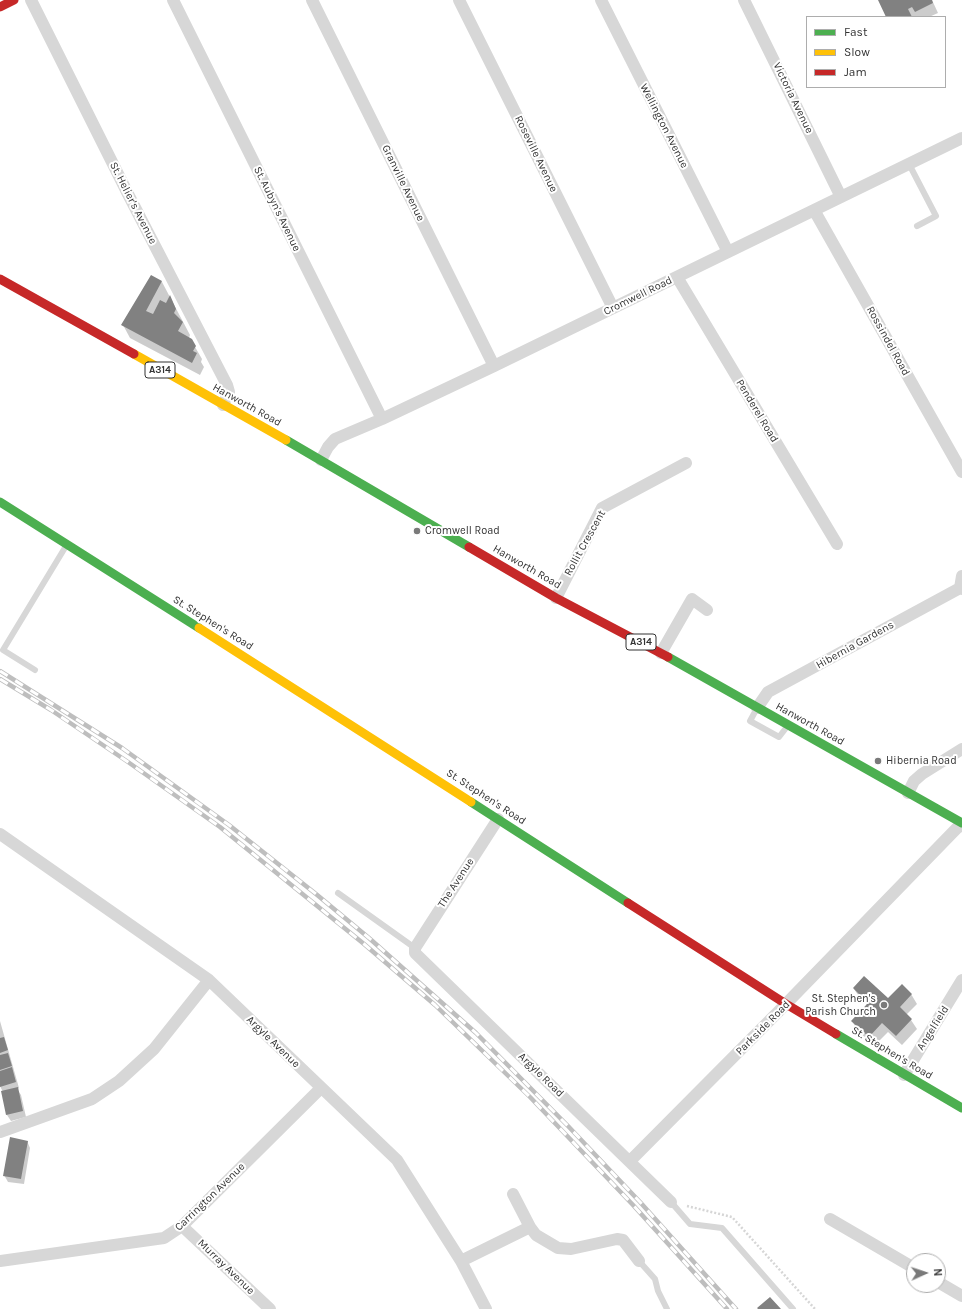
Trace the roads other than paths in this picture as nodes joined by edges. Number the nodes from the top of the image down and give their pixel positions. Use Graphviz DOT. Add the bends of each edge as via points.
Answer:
graph roads {
  1 [pos="14,0"];
  2 [pos="31,0"];
  3 [pos="173,0"];
  4 [pos="312,0"];
  5 [pos="459,0"];
  6 [pos="601,0"];
  7 [pos="744,0"];
  8 [pos="0,7"];
  9 [pos="962,138"];
  10 [pos="910,164"];
  11 [pos="841,197"];
  12 [pos="814,210"];
  13 [pos="917,226"];
  14 [pos="728,252"];
  15 [pos="677,277"];
  16 [pos="0,279"];
  17 [pos="613,308"];
  18 [pos="494,366"];
  19 [pos="223,405"];
  20 [pos="382,418"];
  21 [pos="321,460"];
  22 [pos="686,463"];
  23 [pos="962,472"];
  24 [pos="0,502"];
  25 [pos="838,544"];
  26 [pos="67,545"];
  27 [pos="961,584"];
  28 [pos="556,598"];
  29 [pos="706,610"];
  30 [pos="661,653"];
  31 [pos="35,670"];
  32 [pos="757,708"];
  33 [pos="789,725"];
  34 [pos="962,749"];
  35 [pos="908,793"];
  36 [pos="498,819"];
  37 [pos="962,824"];
  38 [pos="0,834"];
  39 [pos="338,893"];
  40 [pos="415,948"];
  41 [pos="209,980"];
  42 [pos="962,980"];
  43 [pos="786,1004"];
  44 [pos="904,1076"];
  45 [pos="321,1088"];
  46 [pos="962,1108"];
  47 [pos="0,1132"];
  48 [pos="630,1161"];
  49 [pos="513,1194"];
  50 [pos="671,1202"];
  51 [pos="830,1218"];
  52 [pos="182,1226"];
  53 [pos="530,1227"];
  54 [pos="0,1261"];
  55 [pos="460,1261"];
  56 [pos="639,1261"];
  57 [pos="906,1263"];
  58 [pos="946,1287"];
  59 [pos="962,1296"];
  60 [pos="270,1309"];
  61 [pos="486,1309"];
  62 [pos="667,1309"];
  63 [pos="793,1309"];
  1 -- 8 [label="street"];
  2 -- 19 [label="street, St. Helier's Avenue" via="227,385 229,392"];
  3 -- 20 [label="street, St. Aubyn's Avenue"];
  4 -- 18 [label="street, Granville Avenue"];
  5 -- 17 [label="street, Roseville Avenue"];
  6 -- 14 [label="street, Wellington Avenue"];
  7 -- 11 [label="street, Victoria Avenue"];
  9 -- 10 [label="street, Cromwell Road"];
  10 -- 11 [label="street, Cromwell Road"];
  10 -- 13 [label="lane" via="936,216"];
  11 -- 12 [label="street, Cromwell Road"];
  12 -- 14 [label="street, Cromwell Road"];
  12 -- 23 [label="street, Rossindel Road"];
  14 -- 15 [label="street, Cromwell Road"];
  15 -- 17 [label="street, Cromwell Road"];
  15 -- 25 [label="street, Penderel Road"];
  16 -- 19 [label="street, Hanworth Road / A314"];
  17 -- 18 [label="street, Cromwell Road"];
  18 -- 20 [label="street, Cromwell Road"];
  19 -- 21 [label="street, Hanworth Road / A314"];
  20 -- 21 [label="street, Cromwell Road" via="335,439"];
  21 -- 28 [label="street, Hanworth Road / A314"];
  22 -- 28 [label="street, Rollit Crescent" via="602,508"];
  24 -- 26 [label="street, St. Stephen's Road"];
  26 -- 31 [label="lane" via="3,650"];
  26 -- 36 [label="street, St. Stephen's Road"];
  27 -- 32 [label="street, Hibernia Gardens" via="768,692"];
  28 -- 30 [label="street, Hanworth Road / A314"];
  29 -- 30 [label="street" via="692,599"];
  30 -- 32 [label="street, Hanworth Road / A314"];
  32 -- 33 [label="street, Hanworth Road / A314"];
  32 -- 33 [label="lane" via="750,721 779,736"];
  33 -- 35 [label="street, Hanworth Road / A314"];
  34 -- 35 [label="street" via="922,774 914,781"];
  35 -- 37 [label="street, Hanworth Road / A314"];
  36 -- 40 [label="street, The Avenue"];
  36 -- 43 [label="street, St. Stephen's Road"];
  37 -- 43 [label="street, Parkside Road"];
  38 -- 41 [label="street, Argyle Avenue"];
  39 -- 40 [label="lane"];
  40 -- 48 [label="street, Argyle Road" via="415,953"];
  41 -- 45 [label="street, Argyle Avenue"];
  41 -- 47 [label="street" via="154,1048 119,1080 92,1099"];
  42 -- 44 [label="street, Angelfield"];
  43 -- 44 [label="street, St. Stephen's Road"];
  43 -- 48 [label="street, Parkside Road"];
  44 -- 46 [label="street, St. Stephen's Road"];
  45 -- 52 [label="street, Carrington Avenue"];
  45 -- 55 [label="street, Argyle Avenue" via="397,1160"];
  48 -- 50 [label="street, Argyle Road"];
  49 -- 53 [label="street"];
  50 -- 63 [label="lane" via="690,1224 722,1228"];
  51 -- 57 [label="street"];
  52 -- 54 [label="street, Carrington Avenue" via="164,1238"];
  52 -- 60 [label="street, Murray Avenue"];
  53 -- 55 [label="street"];
  53 -- 56 [label="street" via="536,1235 558,1248 571,1249 617,1239 623,1240"];
  55 -- 61 [label="street, Argyle Avenue"];
  56 -- 62 [label="lane" via="655,1279"];
  58 -- 59 [label="street"];
}
